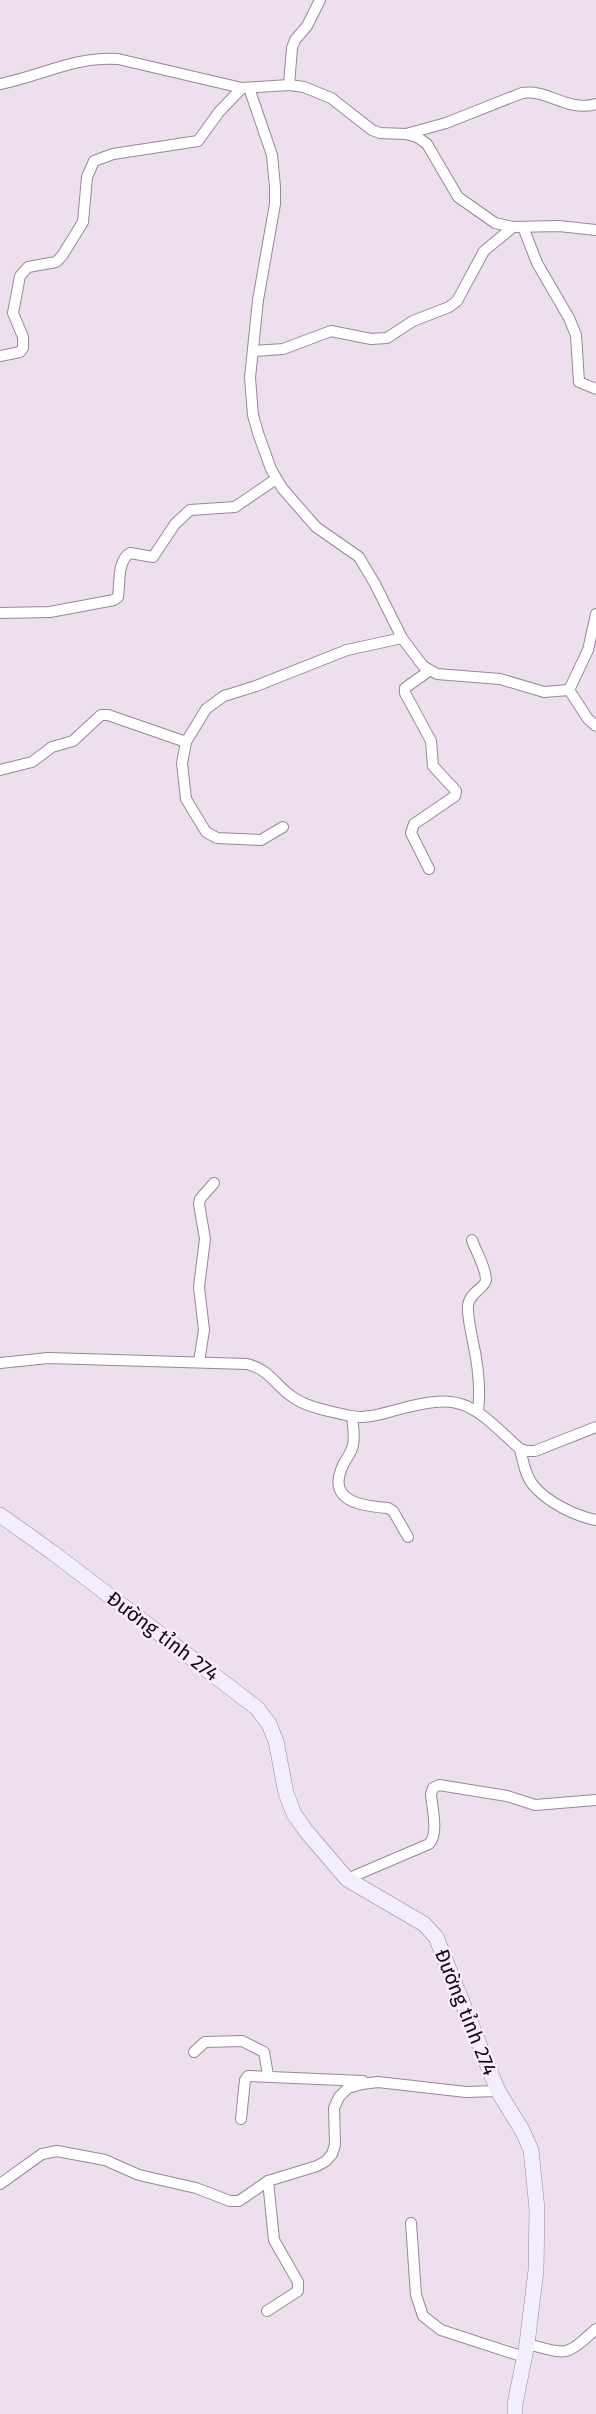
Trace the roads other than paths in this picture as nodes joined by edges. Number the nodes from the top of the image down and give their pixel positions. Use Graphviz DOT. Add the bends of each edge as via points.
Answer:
graph roads {
  1 [pos="320,0"];
  2 [pos="0,84"];
  3 [pos="289,85"];
  4 [pos="246,88"];
  5 [pos="596,104"];
  6 [pos="406,134"];
  7 [pos="518,227"];
  8 [pos="596,230"];
  9 [pos="254,351"];
  10 [pos="0,356"];
  11 [pos="596,389"];
  12 [pos="276,479"];
  13 [pos="0,613"];
  14 [pos="596,614"];
  15 [pos="402,638"];
  16 [pos="429,671"];
  17 [pos="569,690"];
  18 [pos="596,726"];
  19 [pos="186,742"];
  20 [pos="0,770"];
  21 [pos="282,827"];
  22 [pos="429,868"];
  23 [pos="214,1183"];
  24 [pos="472,1240"];
  25 [pos="200,1362"];
  26 [pos="0,1363"];
  27 [pos="478,1411"];
  28 [pos="352,1417"];
  29 [pos="596,1427"];
  30 [pos="520,1449"];
  31 [pos="0,1515"];
  32 [pos="596,1520"];
  33 [pos="408,1537"];
  34 [pos="596,1800"];
  35 [pos="346,1879"];
  36 [pos="194,2052"];
  37 [pos="268,2075"];
  38 [pos="378,2082"];
  39 [pos="498,2091"];
  40 [pos="241,2120"];
  41 [pos="268,2181"];
  42 [pos="0,2184"];
  43 [pos="411,2223"];
  44 [pos="267,2311"];
  45 [pos="596,2330"];
  46 [pos="526,2351"];
  47 [pos="515,2414"];
  1 -- 3 [label="street" via="292,48"];
  2 -- 4 [label="street" via="79,60 102,58"];
  3 -- 4 [label="street"];
  3 -- 6 [label="street" via="320,92 372,130"];
  4 -- 9 [label="street" via="272,155 275,187"];
  4 -- 10 [label="street" via="219,112 198,141 113,154 94,161 87,177 83,222 60,260 28,267 20,276 13,314 23,337 23,348"];
  5 -- 6 [label="street" via="574,106 541,94 522,93"];
  6 -- 7 [label="street" via="427,144 458,197 495,223"];
  7 -- 8 [label="street"];
  7 -- 9 [label="street" via="484,251 457,301 387,338 331,331 283,349"];
  7 -- 11 [label="street" via="576,335 579,382"];
  9 -- 12 [label="street" via="250,378 253,415"];
  12 -- 13 [label="street" via="235,507 190,510 175,524 153,557 130,553 122,564 118,597 114,600 50,612"];
  12 -- 15 [label="street" via="316,527 359,557"];
  14 -- 17 [label="street" via="588,650"];
  15 -- 16 [label="street"];
  15 -- 19 [label="street" via="347,650 224,696 206,709"];
  16 -- 17 [label="street" via="506,680 544,692"];
  16 -- 22 [label="street" via="408,684 405,693 431,741 433,766 456,791 455,796 411,828"];
  17 -- 18 [label="street"];
  19 -- 20 [label="street" via="101,715 73,741 52,747 32,762"];
  19 -- 21 [label="street" via="182,763 184,792 211,836 261,840"];
  23 -- 25 [label="street" via="199,1204 205,1239 200,1287 204,1338"];
  24 -- 27 [label="street" via="486,1281 472,1293 468,1306 478,1368"];
  25 -- 26 [label="street" via="48,1358"];
  25 -- 28 [label="street" via="257,1366 296,1400"];
  27 -- 28 [label="street" via="444,1401"];
  27 -- 30 [label="street"];
  28 -- 33 [label="street" via="353,1447 339,1476 343,1496 350,1502 393,1511"];
  29 -- 30 [label="street" via="535,1450"];
  30 -- 32 [label="street" via="532,1484 580,1516"];
  31 -- 35 [label="main road, Đường tỉnh 274" via="257,1708 276,1741 294,1814"];
  34 -- 35 [label="street" via="535,1805 507,1796 439,1785 431,1794 434,1833 429,1844"];
  35 -- 39 [label="main road, Đường tỉnh 274" via="423,1924 435,1937"];
  36 -- 37 [label="street" via="205,2042 249,2043 264,2052"];
  37 -- 38 [label="street"];
  37 -- 40 [label="street" via="254,2074 245,2080"];
  38 -- 39 [label="street" via="466,2092"];
  38 -- 41 [label="street" via="348,2088 339,2097 334,2108 335,2145 326,2161"];
  39 -- 46 [label="main road, Đường tỉnh 274" via="522,2130 534,2170 537,2270"];
  41 -- 42 [label="street" via="246,2198 230,2201 196,2188 139,2175 105,2160 50,2151"];
  41 -- 44 [label="street" via="274,2240 298,2282 298,2291"];
  43 -- 46 [label="street" via="416,2295 423,2316 441,2330"];
  45 -- 46 [label="street" via="568,2352"];
  46 -- 47 [label="main road, Đường tỉnh 274"];
}
